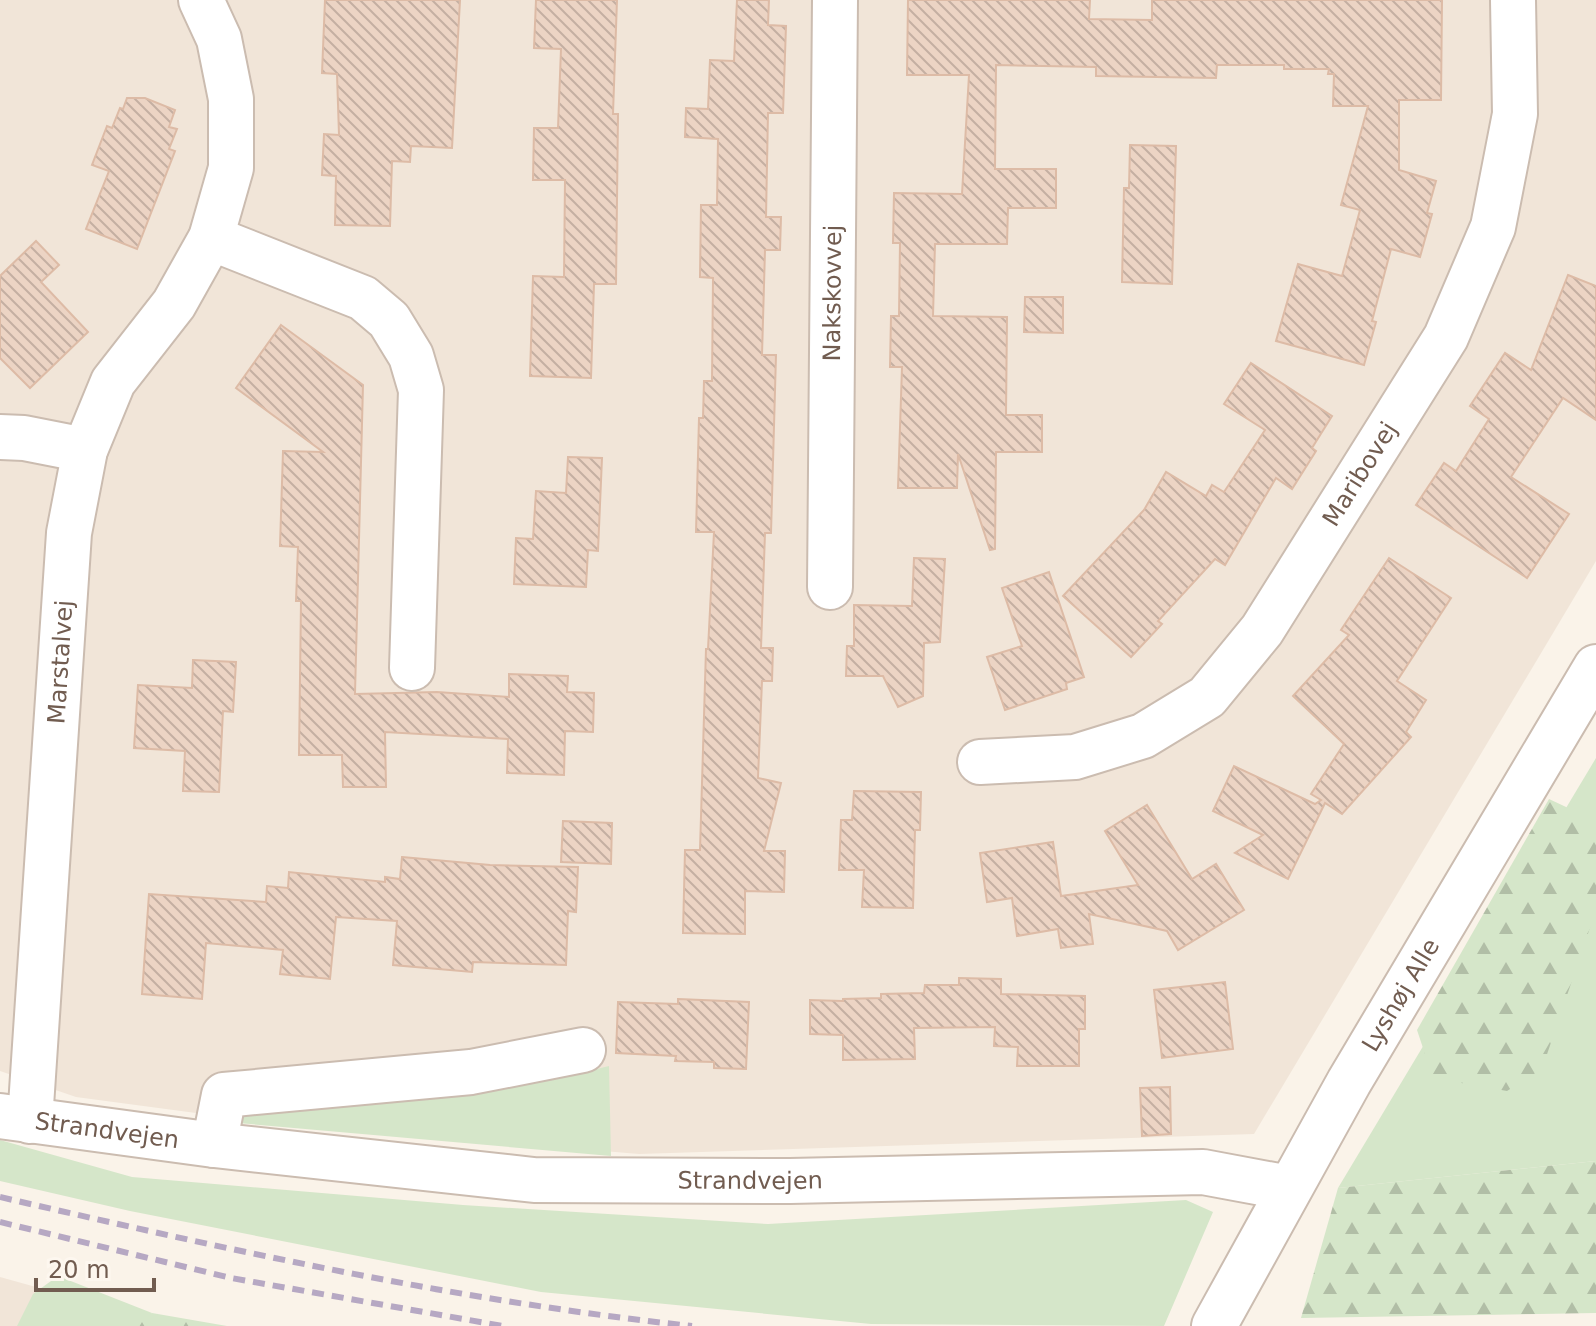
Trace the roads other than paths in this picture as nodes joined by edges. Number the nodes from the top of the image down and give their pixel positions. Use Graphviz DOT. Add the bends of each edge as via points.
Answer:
graph roads {
  1 [pos="201,0"];
  2 [pos="835,0"];
  3 [pos="1513,0"];
  4 [pos="211,238"];
  5 [pos="0,437"];
  6 [pos="85,450"];
  7 [pos="830,587"];
  8 [pos="1596,667"];
  9 [pos="412,668"];
  10 [pos="980,762"];
  11 [pos="583,1050"];
  12 [pos="15,1118"];
  13 [pos="214,1145"];
  14 [pos="1289,1188"];
  15 [pos="1214,1326"];
  1 -- 4 [label="street, Marstalvej" via="219,39 231,99 231,168"];
  2 -- 7 [label="street, Nakskovvej"];
  3 -- 10 [label="street, Maribovej" via="1515,114 1493,227 1446,337 1262,630 1207,697 1143,736 1075,757"];
  4 -- 6 [label="street, Marstalvej" via="174,304 113,382"];
  4 -- 9 [label="street" via="363,298 389,320 411,356 421,390"];
  5 -- 6 [label="street"];
  6 -- 12 [label="street, Marstalvej" via="69,533"];
  8 -- 14 [label="street, Lyshøj Alle"];
  11 -- 13 [label="street, Strandvejen" via="471,1072 224,1095"];
  12 -- 13 [label="street, Strandvejen"];
  13 -- 14 [label="street, Strandvejen" via="534,1180 790,1181 1203,1172"];
  14 -- 15 [label="street, Lyshøj Alle"];
}
